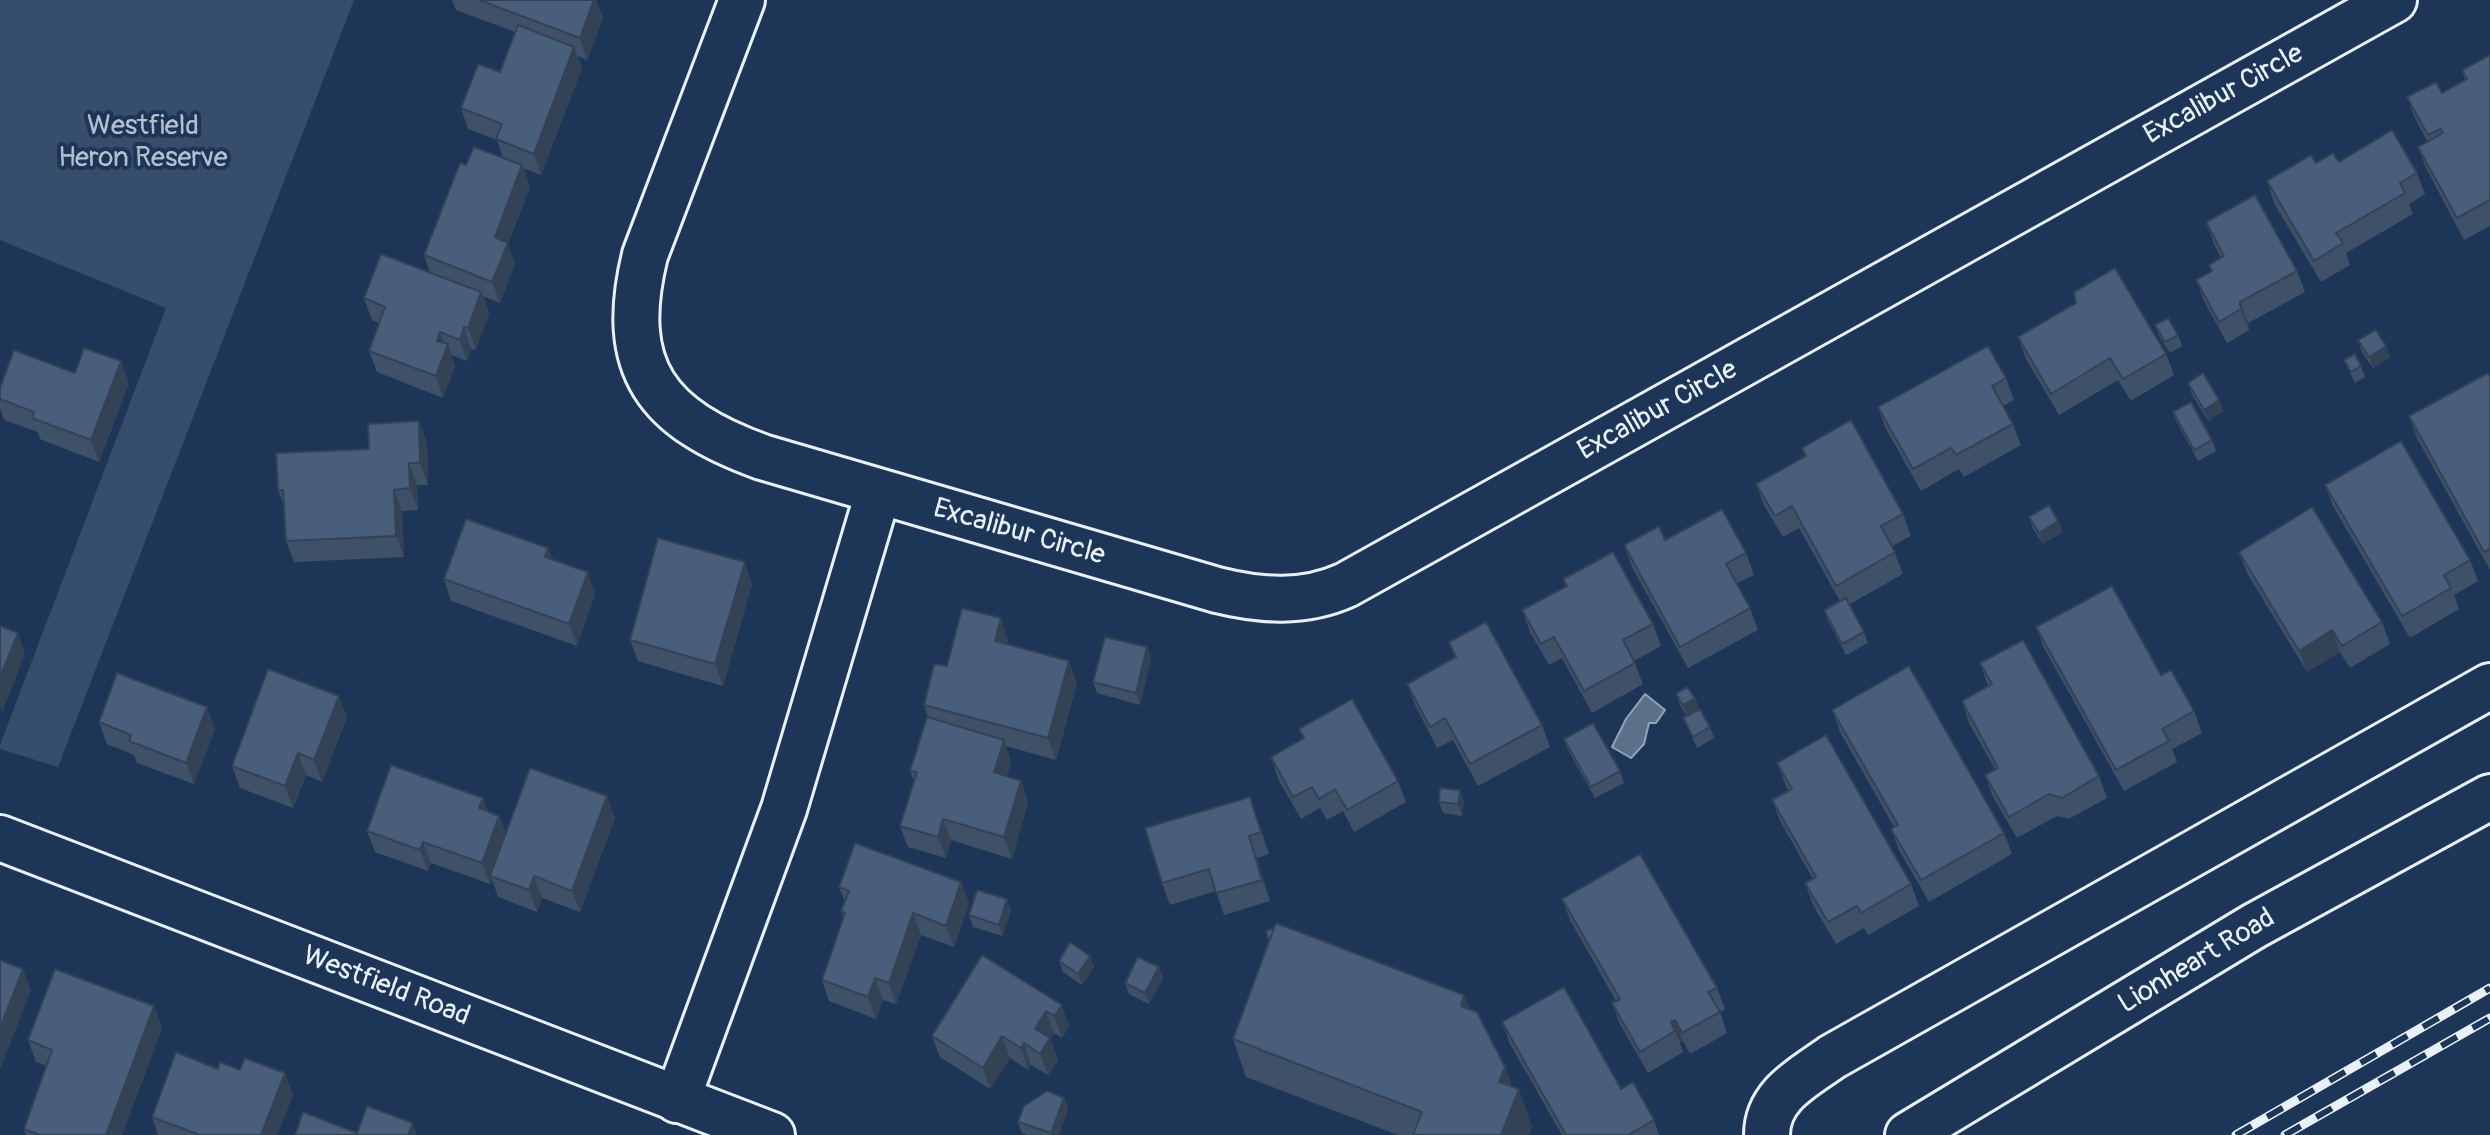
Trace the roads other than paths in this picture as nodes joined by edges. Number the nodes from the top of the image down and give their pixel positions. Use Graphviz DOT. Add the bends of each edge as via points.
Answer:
graph roads {
  1 [pos="742,0"];
  2 [pos="2394,0"];
  3 [pos="878,493"];
  4 [pos="2490,686"];
  5 [pos="2490,797"];
  6 [pos="0,838"];
  7 [pos="677,1100"];
  8 [pos="772,1135"];
  9 [pos="1767,1135"];
  10 [pos="1908,1135"];
  1 -- 3 [label="street, Excalibur Circle" via="645,255 635,309 640,355 663,399 716,441"];
  2 -- 3 [label="street, Excalibur Circle" via="1330,592 1290,599 1239,595"];
  3 -- 7 [label="street" via="784,809"];
  4 -- 9 [label="street" via="1832,1057 1781,1093 1767,1122"];
  5 -- 10 [label="street, Lionheart Road" via="2254,926"];
  6 -- 7 [label="street, Westfield Road"];
  7 -- 8 [label="street, Westfield Road"];
}
